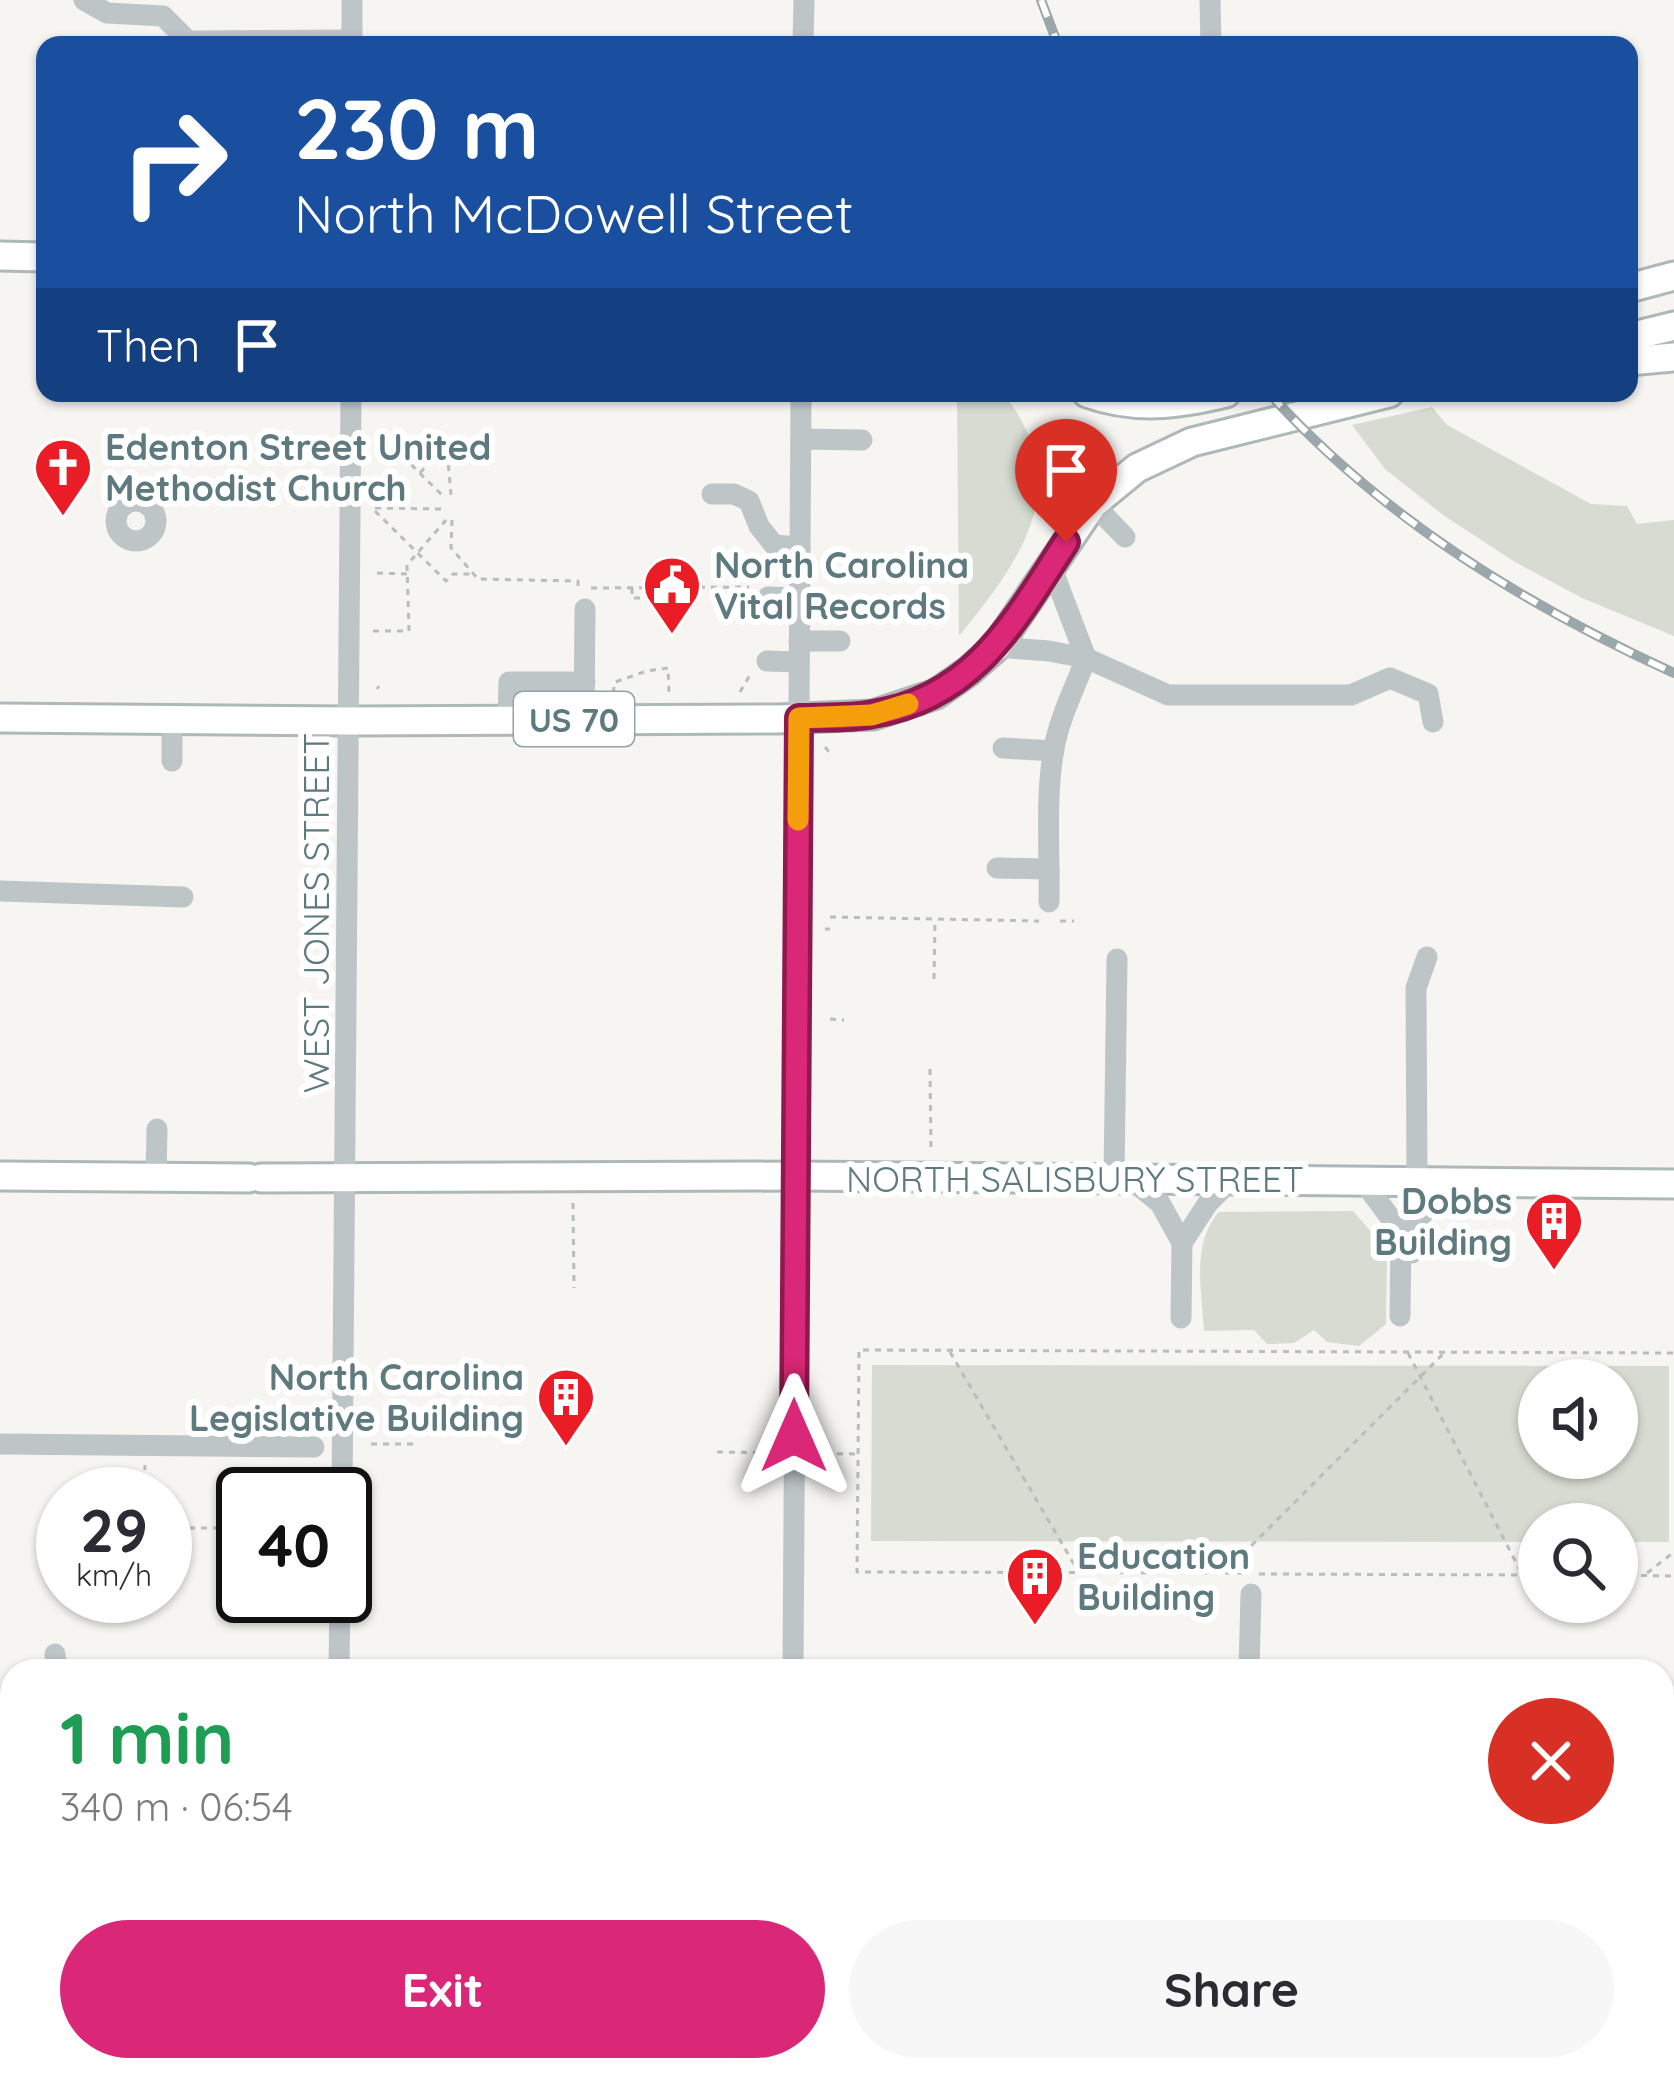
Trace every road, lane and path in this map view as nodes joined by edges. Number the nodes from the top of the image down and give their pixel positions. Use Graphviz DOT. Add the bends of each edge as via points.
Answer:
graph roads {
  1 [pos="84,0"];
  2 [pos="352,0"];
  3 [pos="804,0"];
  4 [pos="1210,0"];
  5 [pos="183,36"];
  6 [pos="352,36"];
  7 [pos="803,36"];
  8 [pos="1211,36"];
  9 [pos="0,256"];
  10 [pos="36,256"];
  11 [pos="1674,276"];
  12 [pos="1638,286"];
  13 [pos="1674,326"];
  14 [pos="1638,335"];
  15 [pos="1674,357"];
  16 [pos="1638,360"];
  17 [pos="351,402"];
  18 [pos="801,402"];
  19 [pos="1112,402"];
  20 [pos="1192,402"];
  21 [pos="1354,402"];
  22 [pos="377,430"];
  23 [pos="801,439"];
  24 [pos="862,440"];
  25 [pos="446,443"];
  26 [pos="473,444"];
  27 [pos="392,446"];
  28 [pos="420,472"];
  29 [pos="712,494"];
  30 [pos="450,495"];
  31 [pos="1093,504"];
  32 [pos="155,505"];
  33 [pos="442,508"];
  34 [pos="451,520"];
  35 [pos="1125,537"];
  36 [pos="136,546"];
  37 [pos="800,547"];
  38 [pos="416,552"];
  39 [pos="1051,566"];
  40 [pos="376,573"];
  41 [pos="409,574"];
  42 [pos="474,574"];
  43 [pos="632,588"];
  44 [pos="763,592"];
  45 [pos="655,598"];
  46 [pos="800,598"];
  47 [pos="585,609"];
  48 [pos="374,631"];
  49 [pos="840,641"];
  50 [pos="996,647"];
  51 [pos="799,651"];
  52 [pos="1086,658"];
  53 [pos="759,666"];
  54 [pos="585,682"];
  55 [pos="613,693"];
  56 [pos="669,694"];
  57 [pos="739,694"];
  58 [pos="0,718"];
  59 [pos="584,718"];
  60 [pos="799,718"];
  61 [pos="508,719"];
  62 [pos="172,720"];
  63 [pos="350,721"];
  64 [pos="1433,722"];
  65 [pos="1003,748"];
  66 [pos="1054,751"];
  67 [pos="172,761"];
  68 [pos="998,868"];
  69 [pos="1049,868"];
  70 [pos="0,891"];
  71 [pos="184,897"];
  72 [pos="1049,902"];
  73 [pos="830,917"];
  74 [pos="935,920"];
  75 [pos="1074,921"];
  76 [pos="1427,957"];
  77 [pos="1117,959"];
  78 [pos="934,979"];
  79 [pos="830,1019"];
  80 [pos="844,1020"];
  81 [pos="930,1069"];
  82 [pos="158,1130"];
  83 [pos="931,1150"];
  84 [pos="0,1176"];
  85 [pos="796,1176"];
  86 [pos="156,1178"];
  87 [pos="346,1178"];
  88 [pos="1121,1178"];
  89 [pos="1232,1179"];
  90 [pos="1363,1180"];
  91 [pos="1418,1181"];
  92 [pos="1450,1182"];
  93 [pos="1674,1184"];
  94 [pos="573,1201"];
  95 [pos="1182,1243"];
  96 [pos="574,1288"];
  97 [pos="1181,1318"];
  98 [pos="949,1350"];
  99 [pos="1407,1352"];
  100 [pos="1445,1352"];
  101 [pos="1674,1353"];
  102 [pos="1420,1377"];
  103 [pos="0,1444"];
  104 [pos="371,1444"];
  105 [pos="415,1444"];
  106 [pos="145,1445"];
  107 [pos="314,1447"];
  108 [pos="717,1452"];
  109 [pos="858,1454"];
  110 [pos="145,1467"];
  111 [pos="342,1467"];
  112 [pos="1674,1552"];
  113 [pos="1518,1565"];
  114 [pos="1078,1573"];
  115 [pos="1223,1574"];
  116 [pos="1518,1575"];
  117 [pos="1638,1575"];
  118 [pos="1643,1575"];
  119 [pos="1674,1576"];
  120 [pos="1251,1594"];
  121 [pos="340,1623"];
  122 [pos="56,1654"];
  123 [pos="56,1659"];
  124 [pos="339,1659"];
  125 [pos="793,1659"];
  126 [pos="1250,1659"];
  1 -- 5 [label="street" via="107,14 163,16"];
  2 -- 6 [label="street"];
  3 -- 7 [label="street"];
  4 -- 8 [label="street"];
  9 -- 10 [label="main road"];
  11 -- 12 [label="main road"];
  13 -- 14 [label="main road"];
  15 -- 16 [label="main road"];
  17 -- 63 [label="street, WEST JONES STREET"];
  18 -- 23 [label="street"];
  19 -- 20 [label="main road"];
  21 -- 31 [label="main road, US 70" via="1192,442 1137,468"];
  22 -- 27 [label="path"];
  23 -- 24 [label="street"];
  23 -- 37 [label="street"];
  25 -- 26 [label="path"];
  25 -- 27 [label="path"];
  25 -- 28 [label="path"];
  25 -- 30 [label="path"];
  27 -- 28 [label="path"];
  28 -- 30 [label="path"];
  29 -- 37 [label="street" via="749,501 774,544"];
  30 -- 33 [label="path"];
  31 -- 35 [label="street"];
  31 -- 39 [label="main road, US 70"];
  32 -- 36 [label="street" via="155,526"];
  33 -- 34 [label="path"];
  33 -- 38 [label="path" via="375,509"];
  34 -- 38 [label="path"];
  34 -- 42 [label="path" via="451,548"];
  37 -- 46 [label="street"];
  38 -- 41 [label="path"];
  38 -- 42 [label="path" via="446,581"];
  39 -- 50 [label="main road, US 70"];
  39 -- 52 [label="street"];
  40 -- 41 [label="path"];
  41 -- 48 [label="path" via="409,631"];
  42 -- 43 [label="path"];
  43 -- 44 [label="path"];
  43 -- 45 [label="path" via="632,598"];
  44 -- 46 [label="street"];
  46 -- 51 [label="street"];
  47 -- 54 [label="street"];
  49 -- 51 [label="street"];
  50 -- 52 [label="street"];
  50 -- 60 [label="main road, US 70" via="936,694 872,715"];
  51 -- 53 [label="street"];
  51 -- 60 [label="street"];
  52 -- 64 [label="street" via="1168,695 1351,694 1390,678 1428,694"];
  52 -- 66 [label="street"];
  53 -- 57 [label="path"];
  54 -- 59 [label="street"];
  54 -- 61 [label="street" via="509,682"];
  55 -- 56 [label="path" via="615,682 668,668"];
  58 -- 62 [label="main road, US 70"];
  59 -- 60 [label="main road, US 70"];
  59 -- 61 [label="main road, US 70"];
  60 -- 85 [label="street"];
  61 -- 63 [label="main road, US 70"];
  62 -- 63 [label="main road, US 70"];
  62 -- 67 [label="street"];
  63 -- 87 [label="street, WEST JONES STREET"];
  65 -- 66 [label="street"];
  66 -- 69 [label="street"];
  68 -- 69 [label="street"];
  69 -- 72 [label="street"];
  70 -- 71 [label="street"];
  73 -- 74 [label="path"];
  74 -- 75 [label="path"];
  74 -- 78 [label="path"];
  76 -- 91 [label="street" via="1415,988"];
  77 -- 88 [label="street"];
  79 -- 80 [label="path"];
  81 -- 83 [label="path"];
  82 -- 86 [label="street"];
  84 -- 86 [label="main road, NORTH SALISBURY STREET"];
  85 -- 87 [label="main road, NORTH SALISBURY STREET"];
  85 -- 88 [label="main road, NORTH SALISBURY STREET"];
  85 -- 125 [label="street"];
  86 -- 87 [label="main road, NORTH SALISBURY STREET"];
  87 -- 111 [label="street, WEST JONES STREET"];
  88 -- 89 [label="main road, NORTH SALISBURY STREET"];
  88 -- 95 [label="street" via="1160,1203"];
  89 -- 90 [label="main road, NORTH SALISBURY STREET"];
  89 -- 95 [label="street"];
  90 -- 91 [label="main road, NORTH SALISBURY STREET"];
  90 -- 92 [label="street" via="1401,1232 1407,1316 1416,1222"];
  91 -- 92 [label="main road, NORTH SALISBURY STREET"];
  92 -- 93 [label="main road, NORTH SALISBURY STREET"];
  94 -- 96 [label="path"];
  95 -- 97 [label="street"];
  98 -- 99 [label="path"];
  98 -- 109 [label="path" via="859,1350"];
  98 -- 114 [label="path"];
  99 -- 100 [label="path"];
  99 -- 102 [label="path"];
  100 -- 101 [label="path"];
  100 -- 102 [label="path"];
  102 -- 113 [label="path"];
  102 -- 115 [label="path"];
  103 -- 106 [label="street"];
  104 -- 105 [label="path"];
  106 -- 107 [label="street"];
  106 -- 110 [label="path"];
  108 -- 109 [label="path, bridge"];
  109 -- 114 [label="path" via="857,1572"];
  112 -- 118 [label="path"];
  114 -- 115 [label="path"];
  115 -- 116 [label="path"];
  117 -- 118 [label="path"];
  118 -- 119 [label="path"];
  120 -- 126 [label="street"];
  121 -- 124 [label="street"];
  122 -- 123 [label="street"];
}
